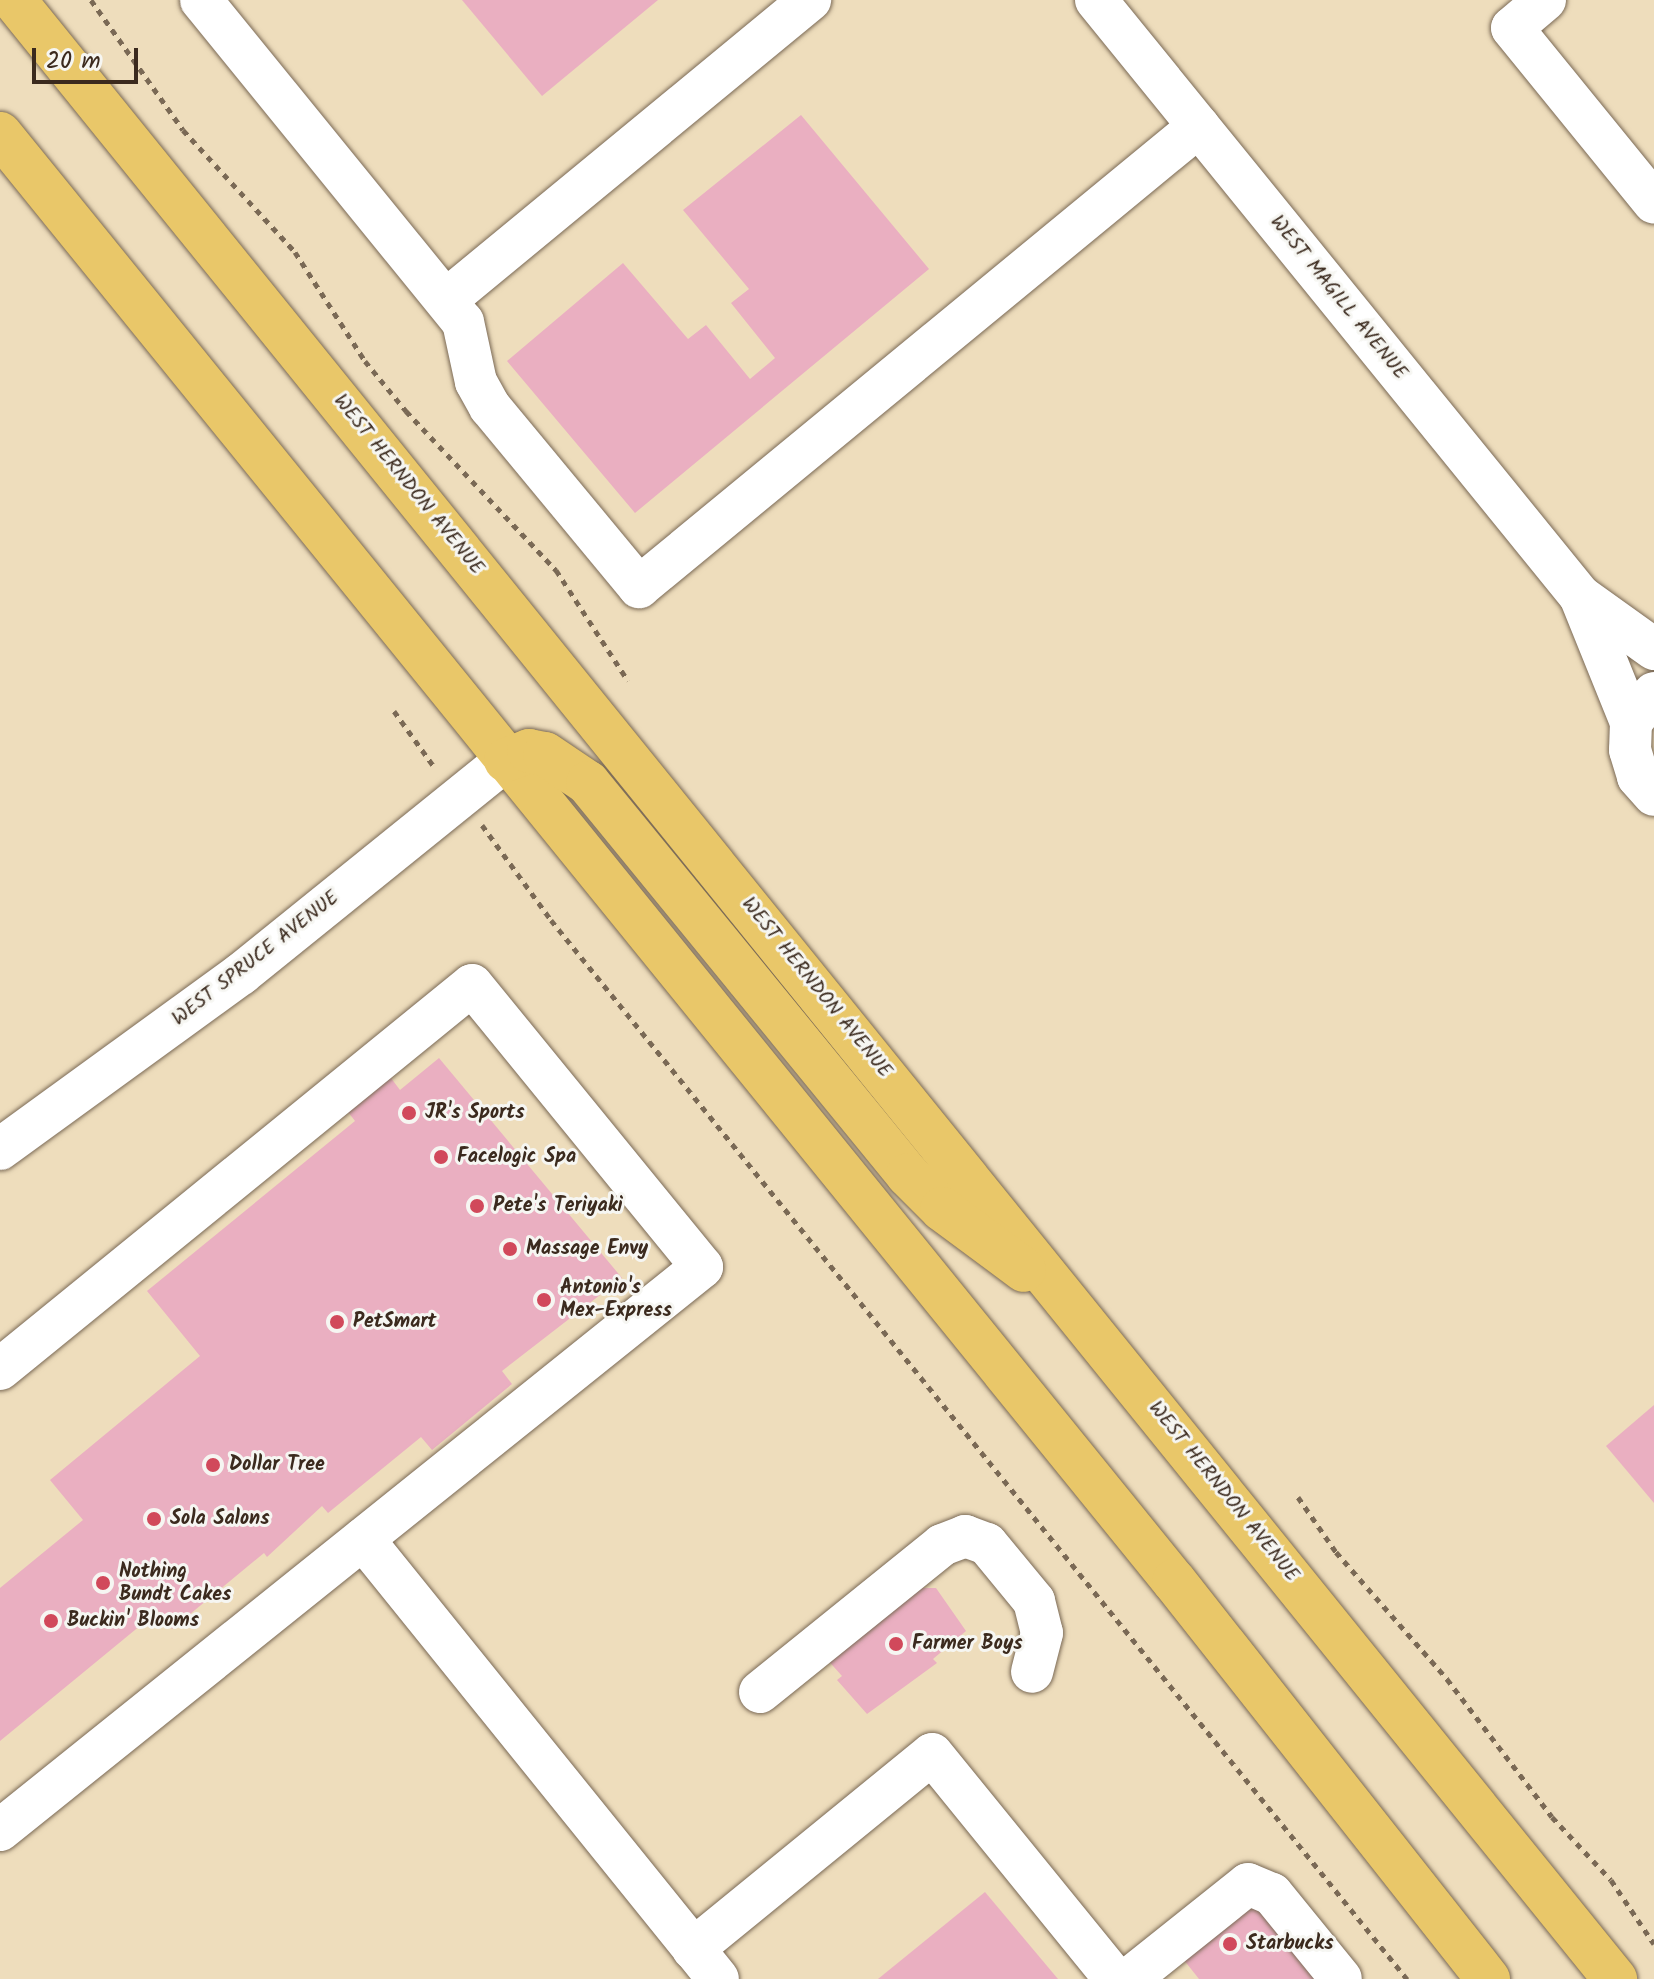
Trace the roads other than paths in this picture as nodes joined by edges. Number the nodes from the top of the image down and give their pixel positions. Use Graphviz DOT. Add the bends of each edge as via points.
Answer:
graph roads {
  1 [pos="14,0"];
  2 [pos="201,0"];
  3 [pos="810,0"];
  4 [pos="1096,0"];
  5 [pos="1545,0"];
  6 [pos="1199,126"];
  7 [pos="0,134"];
  8 [pos="1654,203"];
  9 [pos="446,300"];
  10 [pos="1580,596"];
  11 [pos="1654,649"];
  12 [pos="1642,708"];
  13 [pos="506,760"];
  14 [pos="1654,795"];
  15 [pos="0,1149"];
  16 [pos="1074,1307"];
  17 [pos="0,1369"];
  18 [pos="363,1539"];
  19 [pos="1032,1672"];
  20 [pos="760,1692"];
  21 [pos="0,1830"];
  22 [pos="705,1964"];
  23 [pos="1115,1979"];
  24 [pos="1129,1979"];
  25 [pos="1341,1979"];
  26 [pos="1488,1979"];
  27 [pos="1615,1979"];
  1 -- 16 [label="main road, WEST HERNDON AVENUE"];
  2 -- 9 [label="street"];
  3 -- 9 [label="street"];
  4 -- 6 [label="street, WEST MAGILL AVENUE"];
  5 -- 8 [label="street" via="1512,28"];
  6 -- 9 [label="street" via="639,587 490,407 476,382 471,341"];
  6 -- 10 [label="street, WEST MAGILL AVENUE"];
  7 -- 13 [label="main road"];
  10 -- 11 [label="street, WEST MAGILL AVENUE"];
  10 -- 12 [label="street, WEST MAGILL AVENUE"];
  12 -- 14 [label="street, WEST MAGILL AVENUE" via="1630,750 1638,777"];
  13 -- 15 [label="street, WEST SPRUCE AVENUE" via="241,974"];
  13 -- 16 [label="main road" via="529,751 545,754 588,783 908,1175 942,1209"];
  13 -- 26 [label="main road" via="1174,1581"];
  16 -- 27 [label="main road, WEST HERNDON AVENUE"];
  17 -- 18 [label="street" via="472,985 702,1267"];
  18 -- 21 [label="street"];
  18 -- 22 [label="street"];
  19 -- 20 [label="street" via="1042,1633 1034,1601 987,1544 965,1536 942,1545"];
  22 -- 23 [label="street" via="932,1754"];
  24 -- 25 [label="street" via="1248,1884 1272,1894"];
}
